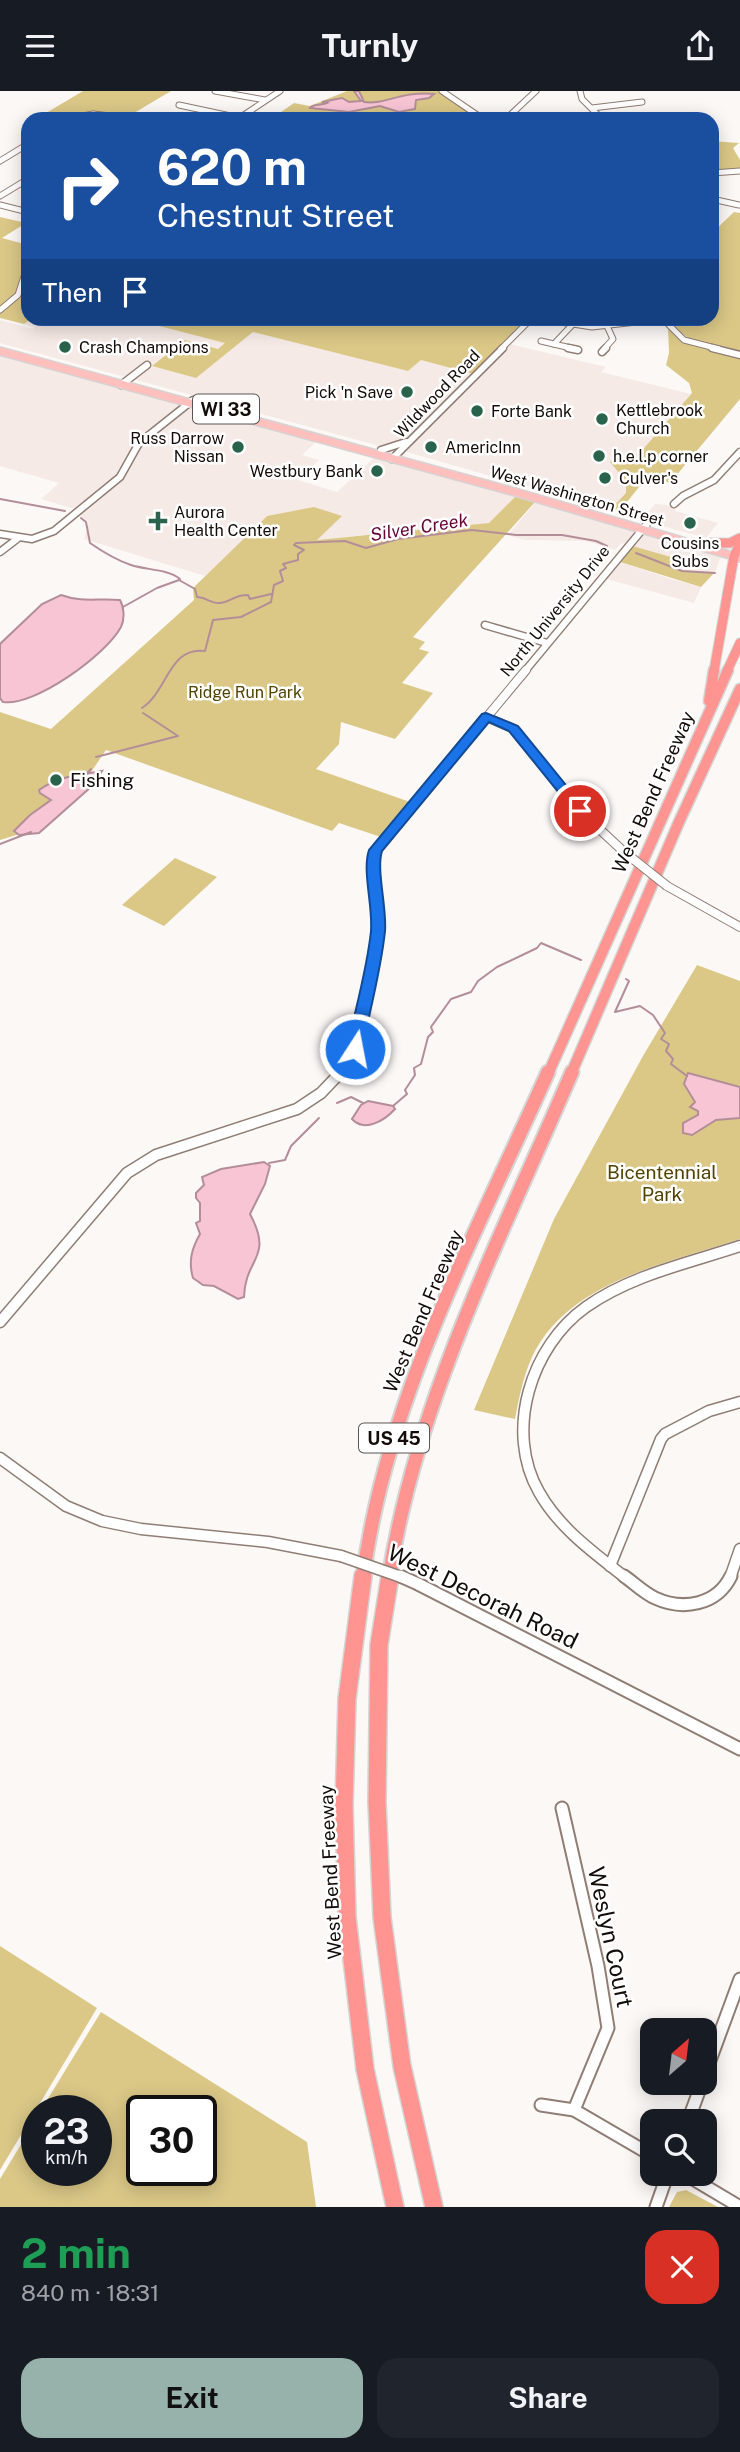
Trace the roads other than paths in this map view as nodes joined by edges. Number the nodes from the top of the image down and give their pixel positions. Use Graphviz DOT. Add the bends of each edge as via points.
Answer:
graph roads {
  1 [pos="215,91"];
  2 [pos="279,91"];
  3 [pos="442,91"];
  4 [pos="536,91"];
  5 [pos="580,91"];
  6 [pos="265,100"];
  7 [pos="642,101"];
  8 [pos="179,105"];
  9 [pos="592,108"];
  10 [pos="211,112"];
  11 [pos="248,112"];
  12 [pos="473,112"];
  13 [pos="514,112"];
  14 [pos="596,112"];
  15 [pos="21,148"];
  16 [pos="0,161"];
  17 [pos="740,171"];
  18 [pos="719,172"];
  19 [pos="21,183"];
  20 [pos="0,196"];
  21 [pos="719,201"];
  22 [pos="0,205"];
  23 [pos="739,205"];
  24 [pos="21,210"];
  25 [pos="21,282"];
  26 [pos="0,310"];
  27 [pos="524,326"];
  28 [pos="567,326"];
  29 [pos="607,326"];
  30 [pos="670,326"];
  31 [pos="541,341"];
  32 [pos="554,344"];
  33 [pos="0,346"];
  34 [pos="578,350"];
  35 [pos="0,351"];
  36 [pos="602,352"];
  37 [pos="740,355"];
  38 [pos="147,365"];
  39 [pos="124,382"];
  40 [pos="191,402"];
  41 [pos="410,440"];
  42 [pos="381,450"];
  43 [pos="740,452"];
  44 [pos="394,457"];
  45 [pos="674,504"];
  46 [pos="644,526"];
  47 [pos="0,534"];
  48 [pos="740,538"];
  49 [pos="16,539"];
  50 [pos="710,543"];
  51 [pos="0,552"];
  52 [pos="738,552"];
  53 [pos="485,625"];
  54 [pos="547,643"];
  55 [pos="740,643"];
  56 [pos="740,689"];
  57 [pos="740,701"];
  58 [pos="486,717"];
  59 [pos="704,725"];
  60 [pos="720,733"];
  61 [pos="740,927"];
  62 [pos="740,1246"];
  63 [pos="0,1322"];
  64 [pos="740,1402"];
  65 [pos="0,1458"];
  66 [pos="740,1549"];
  67 [pos="610,1566"];
  68 [pos="740,1749"];
  69 [pos="562,1808"];
  70 [pos="740,1979"];
  71 [pos="718,2039"];
  72 [pos="541,2105"];
  73 [pos="574,2110"];
  74 [pos="640,2148"];
  75 [pos="663,2186"];
  76 [pos="705,2186"];
  77 [pos="395,2207"];
  78 [pos="434,2207"];
  79 [pos="656,2207"];
  80 [pos="740,2207"];
  1 -- 6 [label="street"];
  2 -- 6 [label="street"];
  3 -- 12 [label="street"];
  4 -- 13 [label="street"];
  5 -- 9 [label="street"];
  6 -- 11 [label="street"];
  7 -- 9 [label="street"];
  8 -- 10 [label="street"];
  9 -- 14 [label="street"];
  15 -- 16 [label="street"];
  17 -- 18 [label="street"];
  19 -- 20 [label="street"];
  21 -- 23 [label="street"];
  22 -- 24 [label="street"];
  25 -- 26 [label="street" via="18,295"];
  27 -- 41 [label="street, Wildwood Road"];
  28 -- 32 [label="street"];
  29 -- 36 [label="street" via="613,339"];
  30 -- 37 [label="street" via="684,340"];
  31 -- 32 [label="street"];
  32 -- 34 [label="street"];
  33 -- 39 [label="main road, West Washington Street / WI 33"];
  35 -- 39 [label="main road, West Washington Street / WI 33"];
  38 -- 39 [label="street"];
  39 -- 40 [label="main road, West Washington Street / WI 33"];
  40 -- 42 [label="main road, West Washington Street / WI 33"];
  40 -- 44 [label="main road, West Washington Street / WI 33"];
  40 -- 49 [label="street" via="139,443 120,477 54,531"];
  41 -- 42 [label="street"];
  41 -- 44 [label="street, Wildwood Road"];
  42 -- 44 [label="main road, West Washington Street / WI 33"];
  43 -- 45 [label="street" via="731,465"];
  44 -- 46 [label="main road, West Washington Street / WI 33"];
  46 -- 50 [label="main road, West Washington Street / WI 33"];
  46 -- 52 [label="main road, West Washington Street / WI 33"];
  46 -- 54 [label="street, North University Drive"];
  47 -- 49 [label="street"];
  48 -- 50 [label="highway"];
  49 -- 51 [label="street"];
  50 -- 52 [label="main road, West Washington Street / WI 33"];
  52 -- 59 [label="highway"];
  53 -- 54 [label="street"];
  54 -- 58 [label="street, North University Drive"];
  55 -- 59 [label="highway, West Bend Freeway / US 45"];
  56 -- 60 [label="highway, West Bend Freeway / US 45"];
  57 -- 60 [label="highway"];
  58 -- 61 [label="street, bridge" via="513,729 580,811 623,851 667,886"];
  58 -- 63 [label="street, North University Drive" via="376,850 372,860 378,933 355,1049 343,1070 297,1109 156,1155 127,1173"];
  59 -- 77 [label="highway, West Bend Freeway / US 45" via="411,1380 368,1535 346,1699 348,1917 365,2069"];
  60 -- 78 [label="highway, West Bend Freeway / US 45" via="437,1387 395,1541 379,1645 377,1802 382,1917 402,2066"];
  62 -- 67 [label="street" via="615,1290 587,1306 548,1344 531,1375 522,1422 525,1462 534,1488 567,1531"];
  64 -- 67 [label="street" via="709,1411 661,1439"];
  65 -- 68 [label="street, West Decorah Road, bridge" via="66,1506 102,1521 268,1542 379,1567"];
  66 -- 67 [label="street" via="720,1593 684,1606 652,1597"];
  69 -- 73 [label="street, Weslyn Court" via="608,2028"];
  70 -- 71 [label="street"];
  72 -- 73 [label="street"];
  73 -- 74 [label="street"];
  75 -- 79 [label="street"];
  76 -- 80 [label="street"];
}
